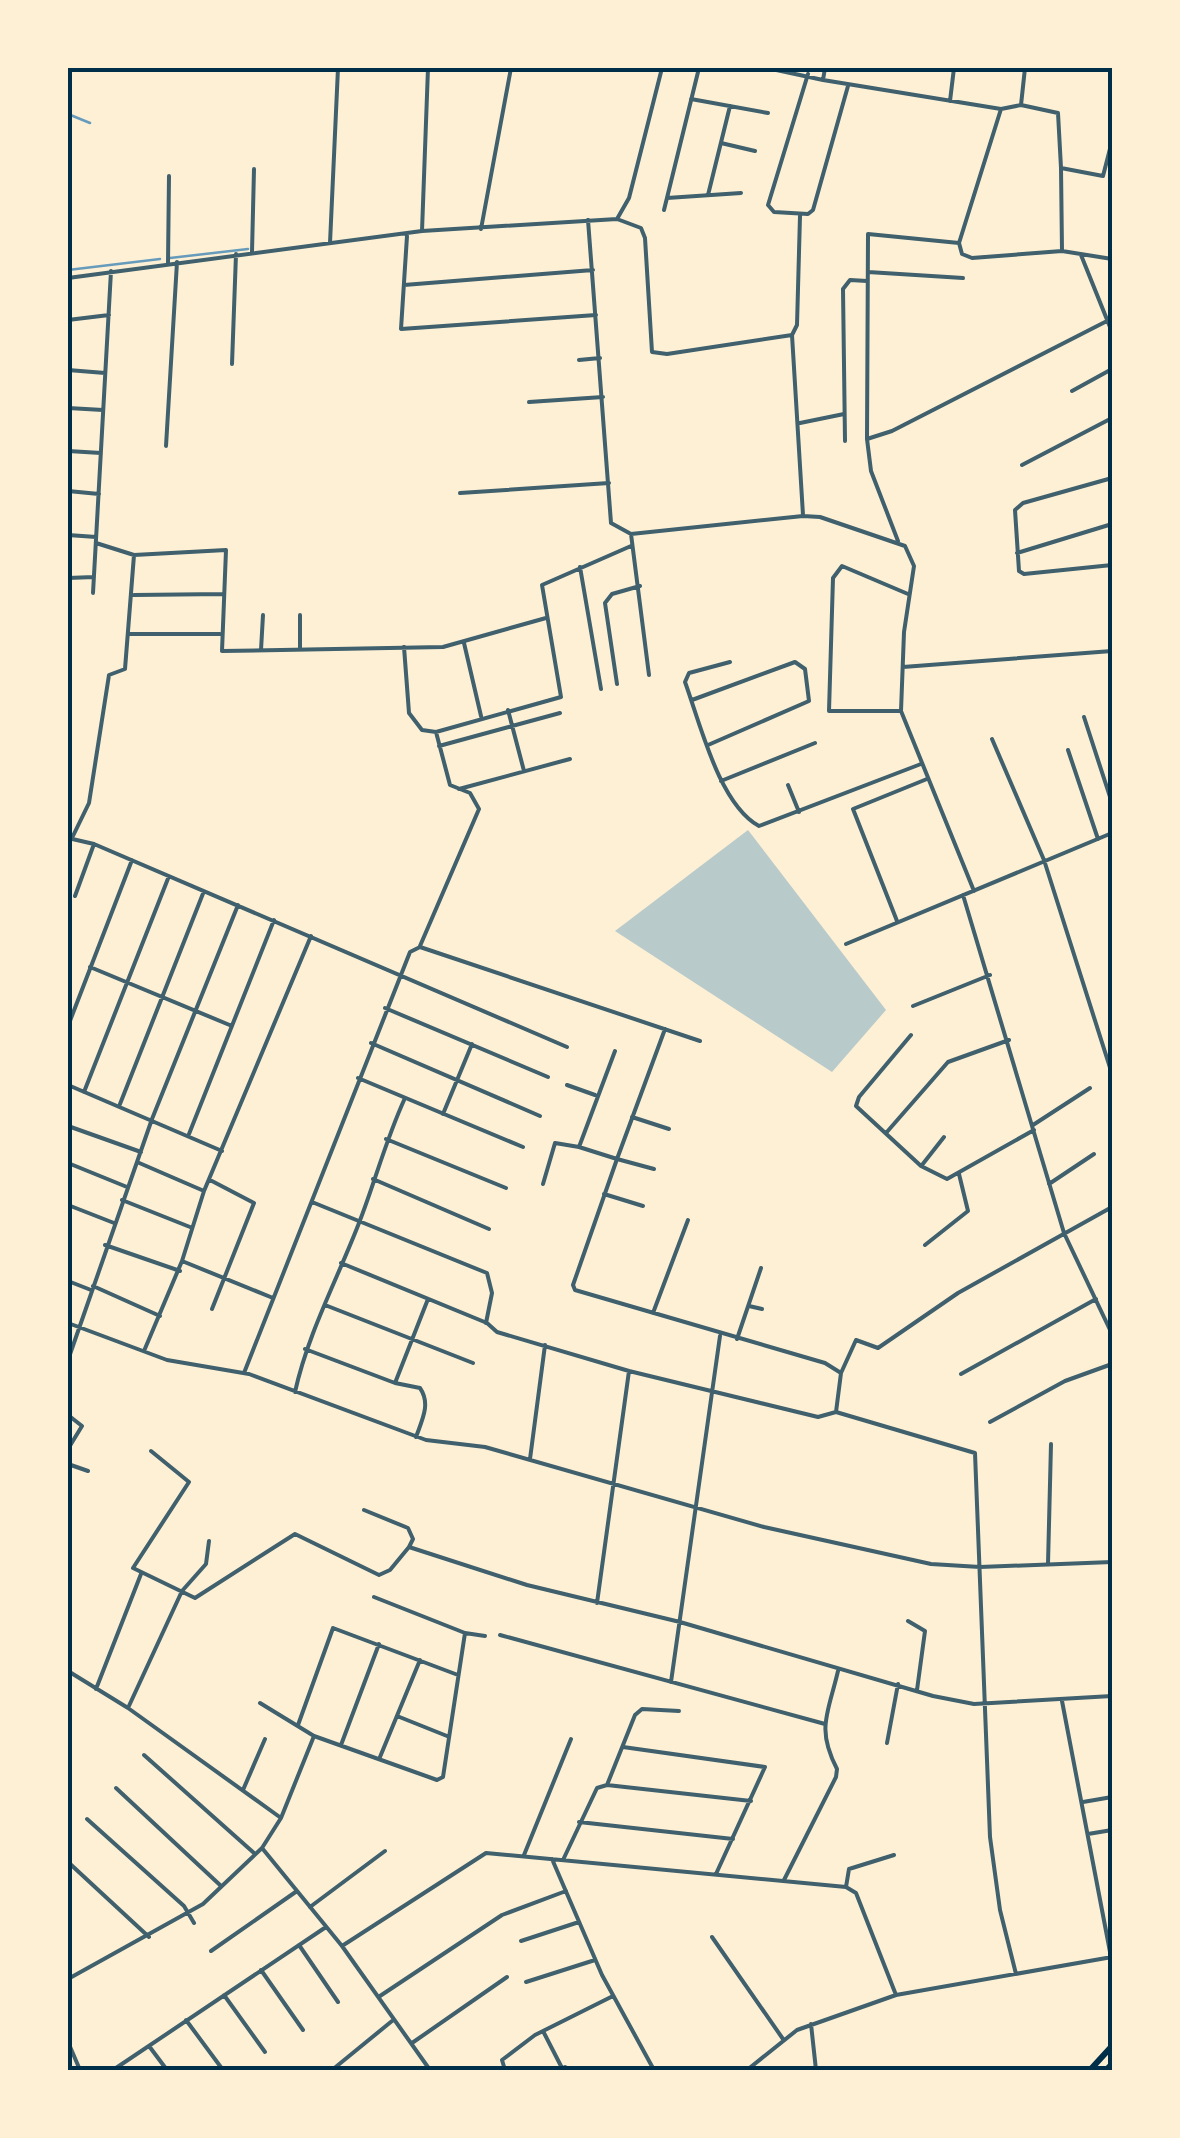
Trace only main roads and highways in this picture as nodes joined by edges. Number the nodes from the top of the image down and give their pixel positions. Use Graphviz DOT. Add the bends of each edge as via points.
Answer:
graph roads {
  1 [pos="1112,2046"];
  2 [pos="1112,2064"];
  3 [pos="1090,2070"];
  4 [pos="1106,2070"];
  1 -- 3 [label="main road"];
  2 -- 4 [label="main road"];
}
